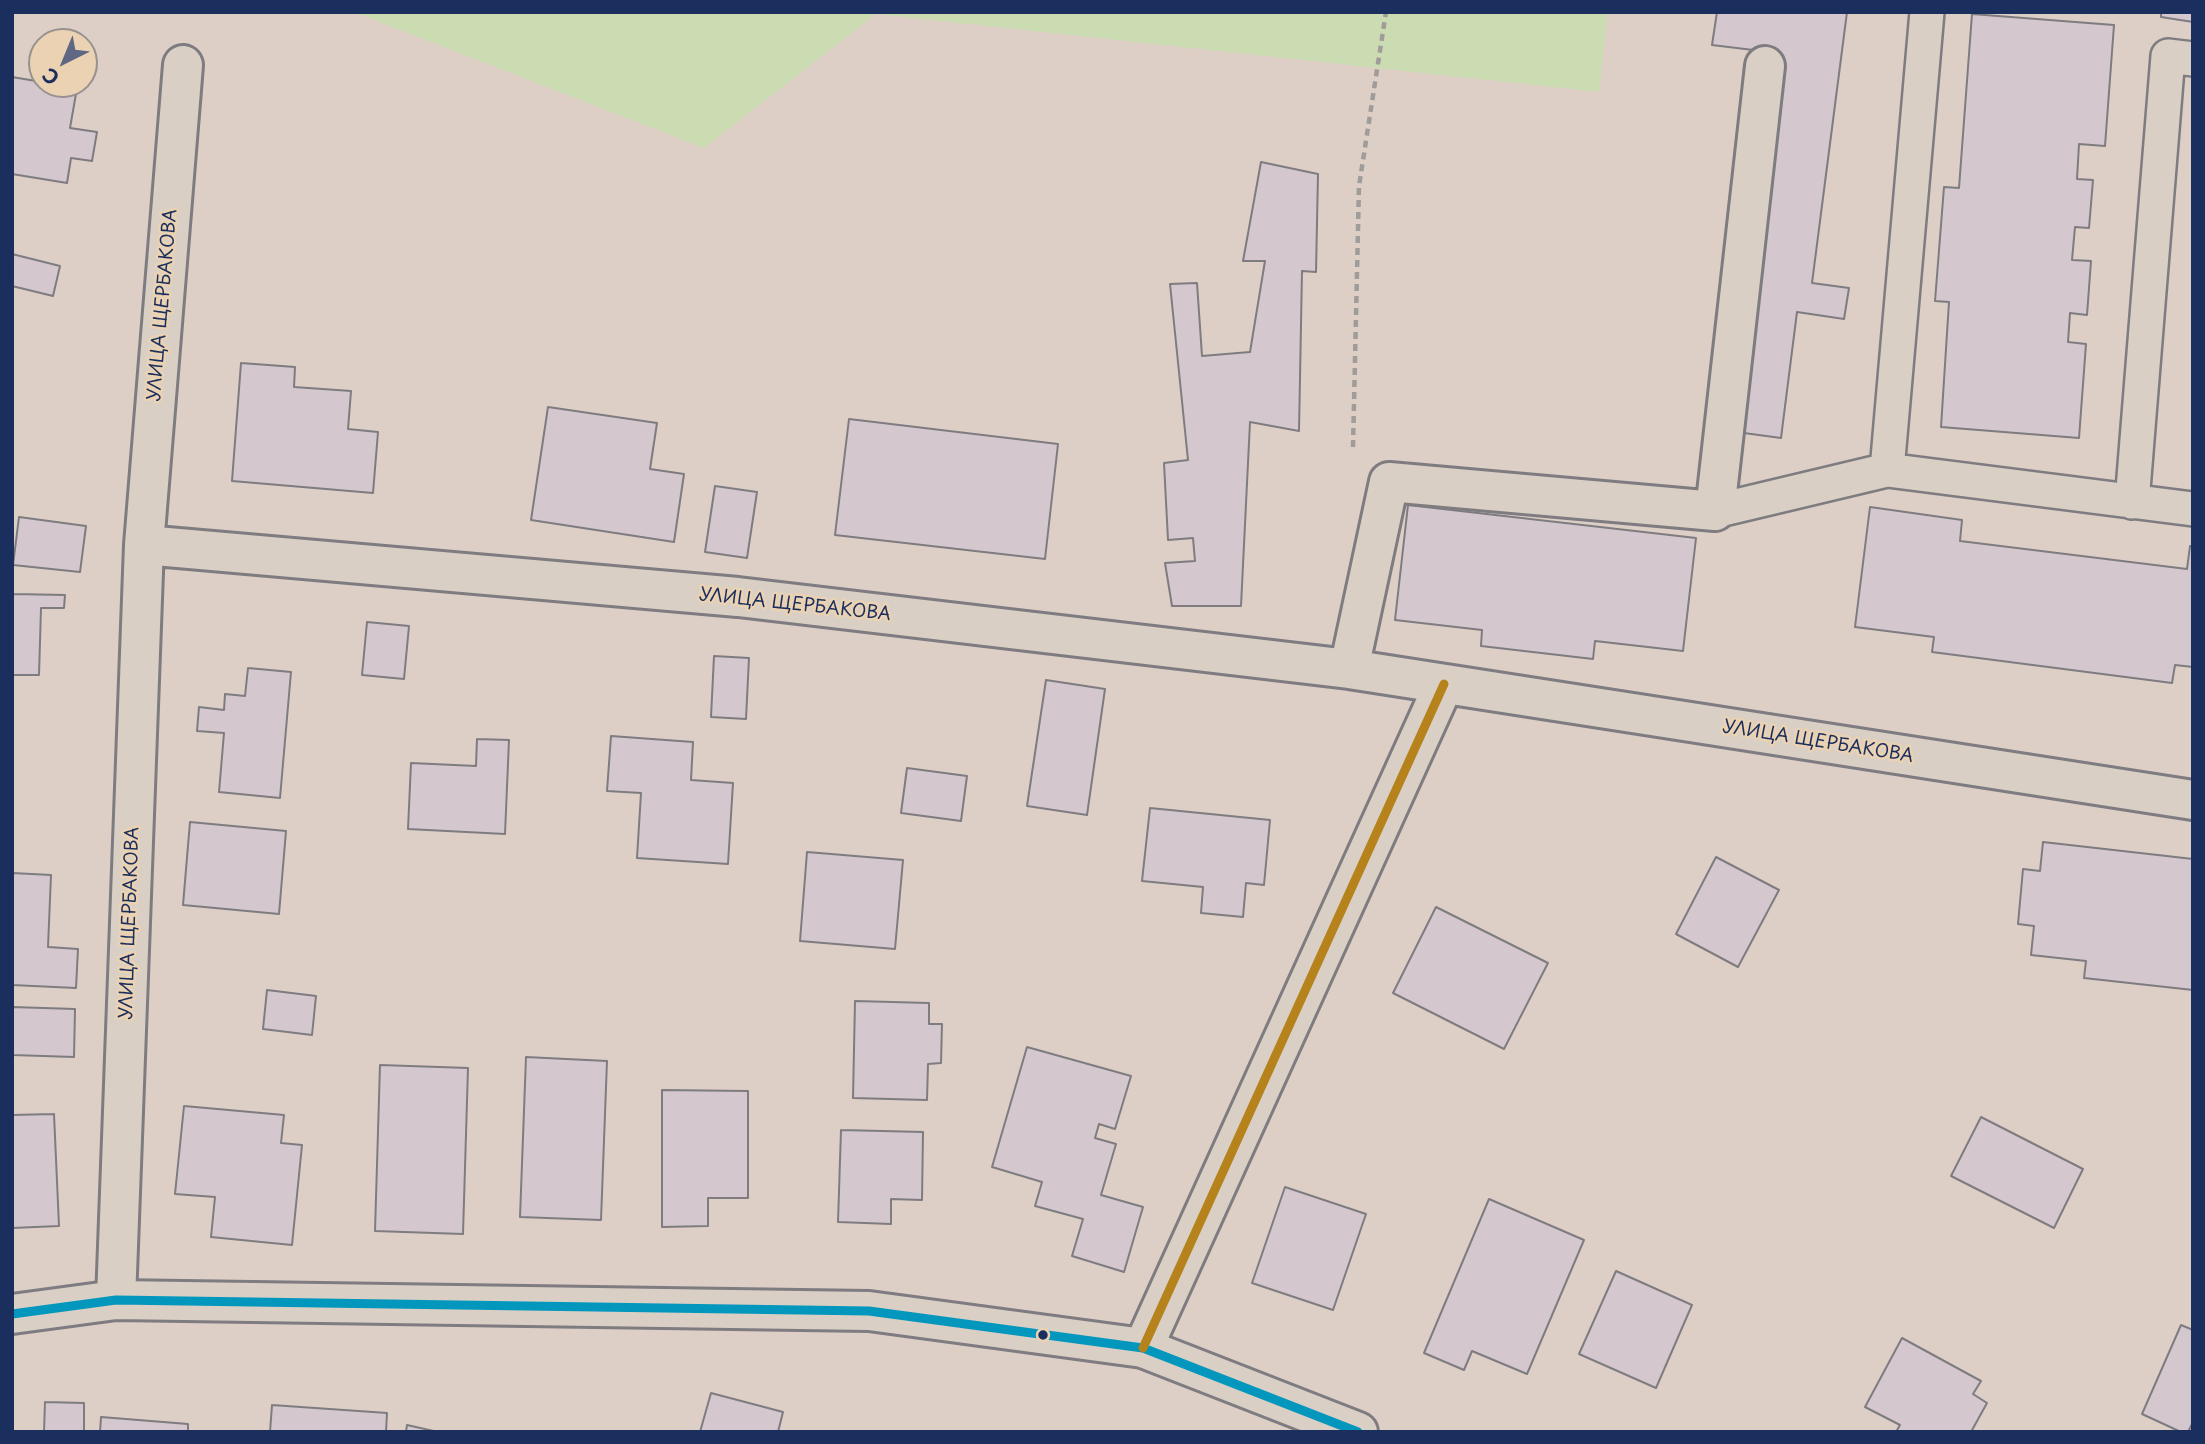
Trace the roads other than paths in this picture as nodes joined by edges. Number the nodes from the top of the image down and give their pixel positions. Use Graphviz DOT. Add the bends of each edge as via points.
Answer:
graph roads {
  1 [pos="1927,12"];
  2 [pos="2193,59"];
  3 [pos="183,65"];
  4 [pos="1765,66"];
  5 [pos="1886,470"];
  6 [pos="2132,502"];
  7 [pos="2193,509"];
  8 [pos="1715,511"];
  9 [pos="144,545"];
  10 [pos="1349,668"];
  11 [pos="1444,684"];
  12 [pos="2193,800"];
  13 [pos="116,1300"];
  14 [pos="12,1314"];
  15 [pos="1143,1348"];
  16 [pos="1358,1432"];
  1 -- 5 [label="lane"];
  2 -- 6 [label="lane" via="2168,56"];
  3 -- 9 [label="street, УЛИЦА ЩЕРБАКОВА"];
  4 -- 8 [label="street"];
  5 -- 6 [label="lane"];
  5 -- 8 [label="lane"];
  6 -- 7 [label="lane"];
  8 -- 10 [label="street" via="1389,482"];
  9 -- 10 [label="street, УЛИЦА ЩЕРБАКОВА" via="738,597"];
  9 -- 13 [label="street, УЛИЦА ЩЕРБАКОВА"];
  10 -- 11 [label="street, УЛИЦА ЩЕРБАКОВА"];
  11 -- 12 [label="street, УЛИЦА ЩЕРБАКОВА"];
  11 -- 15 [label="street"];
  13 -- 14 [label="street"];
  13 -- 15 [label="street" via="869,1311"];
  15 -- 16 [label="street"];
}
